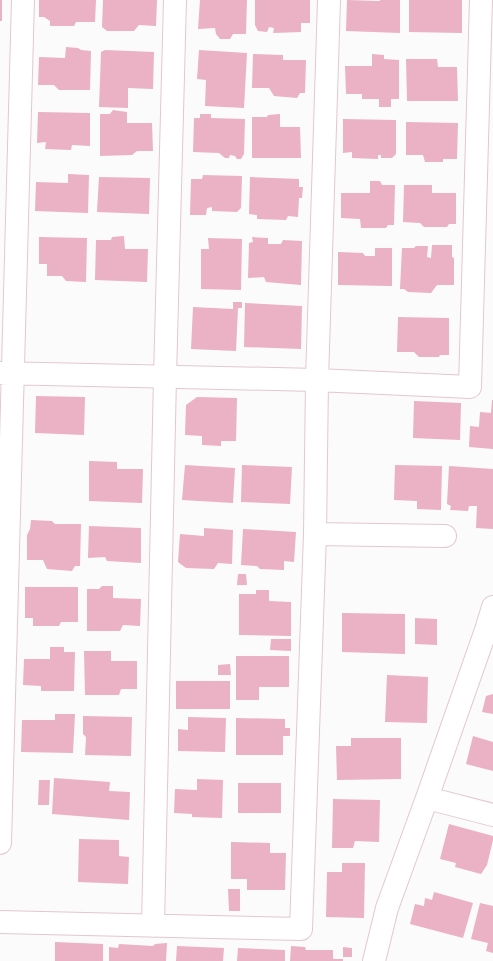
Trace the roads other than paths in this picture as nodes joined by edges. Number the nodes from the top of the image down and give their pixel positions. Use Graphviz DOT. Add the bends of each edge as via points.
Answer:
graph roads {
  1 [pos="23,0"];
  2 [pos="175,0"];
  3 [pos="329,0"];
  4 [pos="481,0"];
  5 [pos="6,373"];
  6 [pos="165,377"];
  7 [pos="317,380"];
  8 [pos="315,534"];
  9 [pos="445,536"];
  10 [pos="493,608"];
  11 [pos="490,631"];
  12 [pos="427,798"];
  13 [pos="493,815"];
  14 [pos="0,843"];
  15 [pos="0,922"];
  16 [pos="153,926"];
  17 [pos="374,961"];
  1 -- 5 [label="street"];
  2 -- 6 [label="street"];
  3 -- 7 [label="street"];
  4 -- 7 [label="street" via="470,386"];
  5 -- 6 [label="street"];
  5 -- 14 [label="street"];
  6 -- 7 [label="street"];
  6 -- 16 [label="street"];
  7 -- 8 [label="street"];
  8 -- 9 [label="street"];
  8 -- 16 [label="street" via="301,929"];
  10 -- 11 [label="street"];
  11 -- 12 [label="street"];
  12 -- 13 [label="street"];
  12 -- 17 [label="street" via="387,908"];
  15 -- 16 [label="street"];
}
